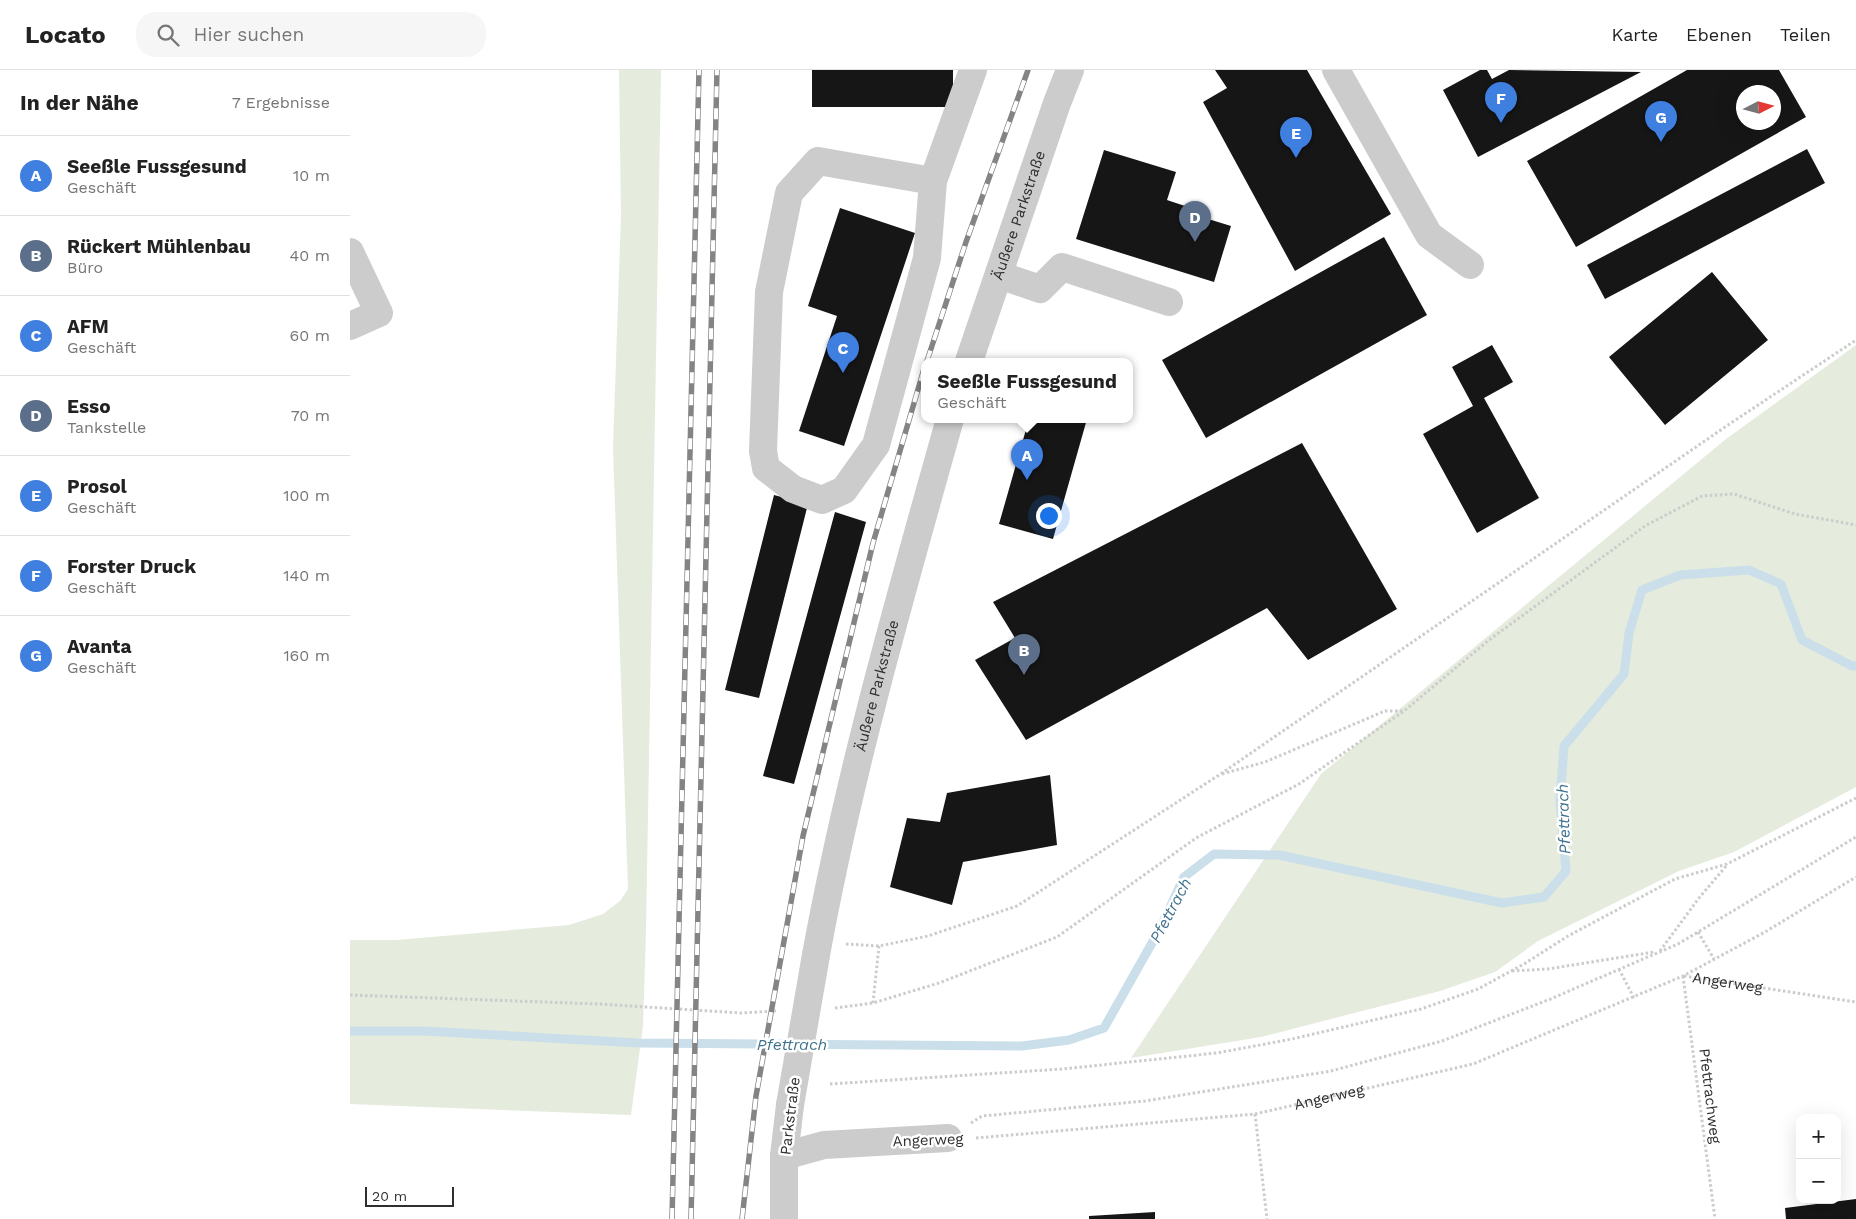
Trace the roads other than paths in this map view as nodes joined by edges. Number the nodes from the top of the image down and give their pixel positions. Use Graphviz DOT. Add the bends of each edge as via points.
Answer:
graph roads {
  1 [pos="973,70"];
  2 [pos="1070,70"];
  3 [pos="1336,70"];
  4 [pos="933,181"];
  5 [pos="350,252"];
  6 [pos="1470,265"];
  7 [pos="998,275"];
  8 [pos="1169,302"];
  9 [pos="350,326"];
  10 [pos="970,358"];
  11 [pos="949,423"];
  12 [pos="817,947"];
  13 [pos="948,1138"];
  14 [pos="784,1156"];
  15 [pos="784,1219"];
  1 -- 4 [label="street"];
  2 -- 7 [label="street, Äußere Parkstraße"];
  3 -- 6 [label="street" via="1429,235"];
  4 -- 4 [label="street" via="818,161 789,193 770,292 763,451 766,468 793,489 822,500 844,490 876,446 927,258"];
  5 -- 9 [label="street" via="379,313"];
  7 -- 8 [label="street" via="1040,289 1062,267"];
  7 -- 10 [label="street, Äußere Parkstraße"];
  11 -- 12 [label="street, Äußere Parkstraße" via="878,672 827,888"];
  12 -- 14 [label="street, Parkstraße, bridge"];
  13 -- 14 [label="street, Angerweg" via="824,1145"];
  14 -- 15 [label="street, Parkstraße"];
}
